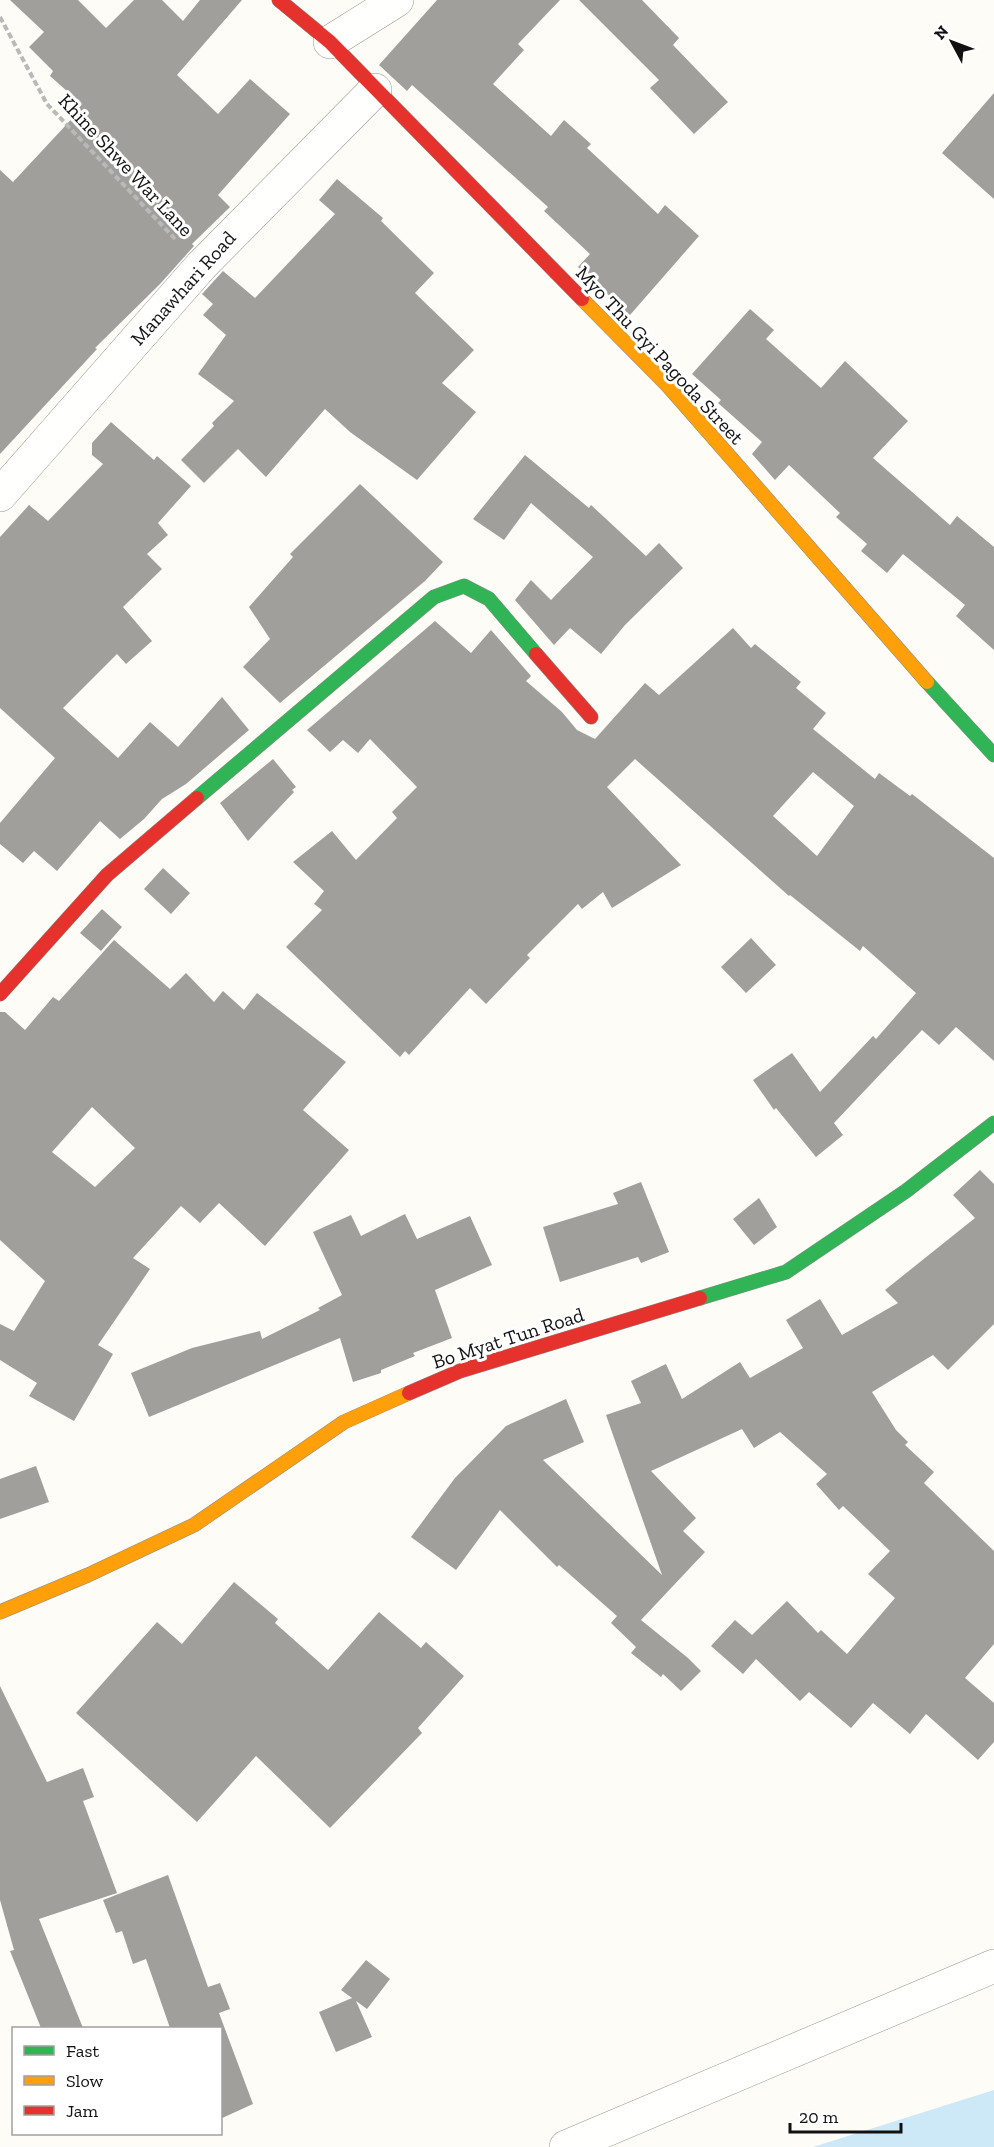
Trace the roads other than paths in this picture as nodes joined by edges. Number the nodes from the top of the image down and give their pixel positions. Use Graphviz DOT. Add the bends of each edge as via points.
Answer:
graph roads {
  1 [pos="279,0"];
  2 [pos="397,0"];
  3 [pos="330,42"];
  4 [pos="375,90"];
  5 [pos="0,495"];
  6 [pos="591,717"];
  7 [pos="994,755"];
  8 [pos="0,994"];
  9 [pos="994,1123"];
  10 [pos="0,1612"];
  11 [pos="994,1966"];
  12 [pos="566,2147"];
  1 -- 3 [label="street, Myo Thu Gyi Pagoda Street"];
  2 -- 3 [label="street"];
  3 -- 4 [label="street, Myo Thu Gyi Pagoda Street"];
  4 -- 5 [label="street, Manawhari Road" via="201,266"];
  4 -- 7 [label="street, Myo Thu Gyi Pagoda Street" via="668,386"];
  6 -- 8 [label="street" via="489,599 464,586 434,597 107,874"];
  9 -- 10 [label="street, Bo Myat Tun Road" via="906,1191 786,1272 460,1371 344,1422 194,1525"];
  11 -- 12 [label="street"];
}
